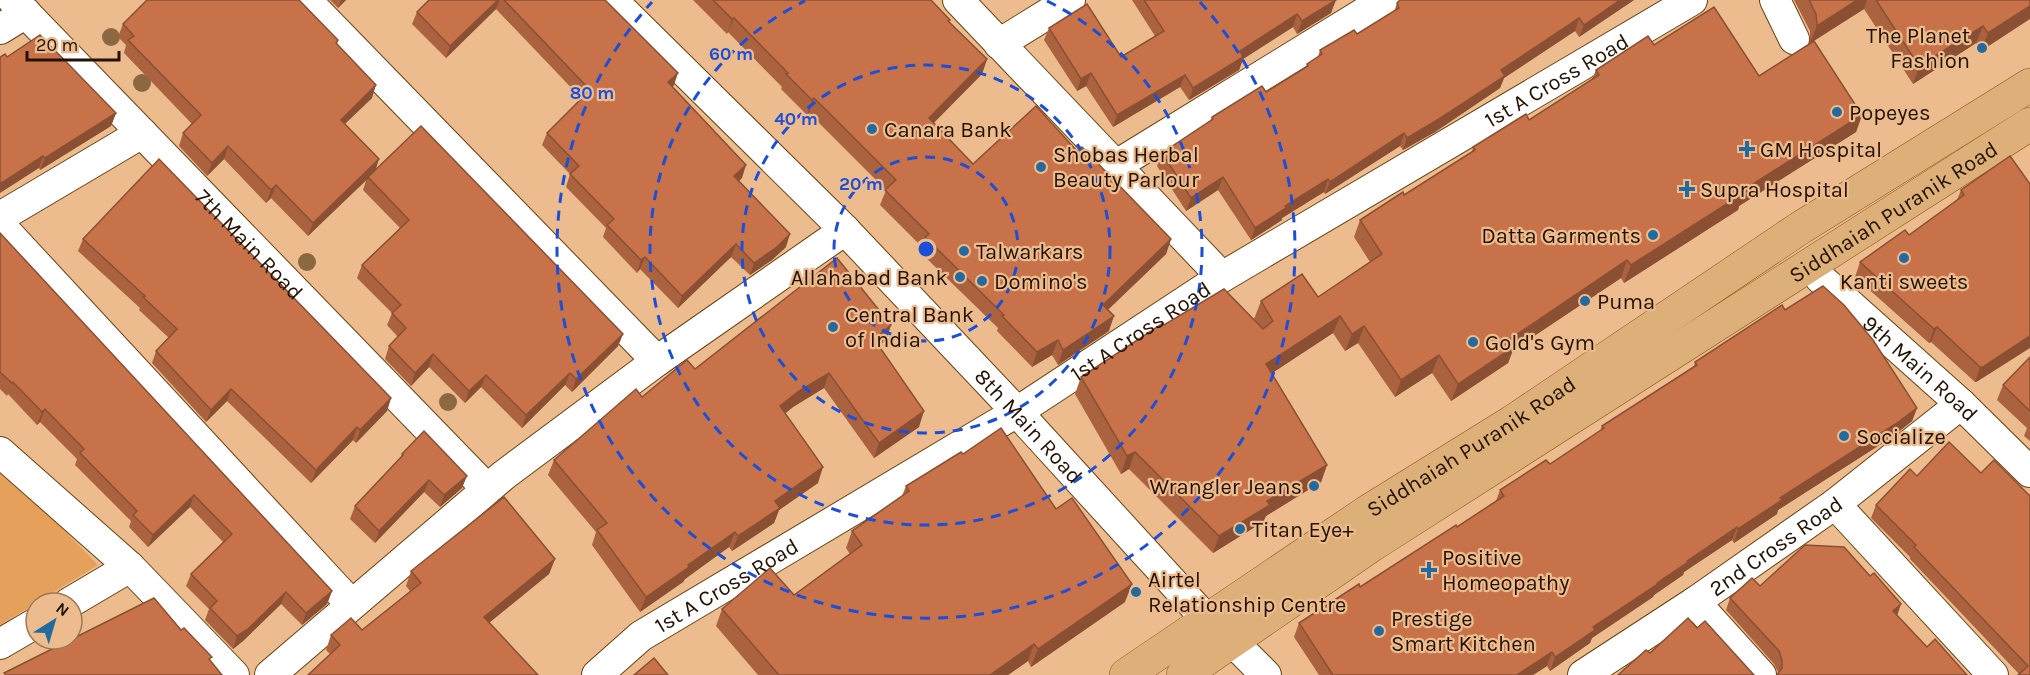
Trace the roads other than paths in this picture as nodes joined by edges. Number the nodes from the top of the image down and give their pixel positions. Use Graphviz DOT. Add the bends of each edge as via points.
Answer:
graph roads {
  1 [pos="306,0"];
  2 [pos="612,0"];
  3 [pos="958,0"];
  4 [pos="1070,0"];
  5 [pos="1385,0"];
  6 [pos="1692,0"];
  7 [pos="1775,0"];
  8 [pos="19,7"];
  9 [pos="0,30"];
  10 [pos="1794,39"];
  11 [pos="999,44"];
  12 [pos="2026,107"];
  13 [pos="142,133"];
  14 [pos="1115,166"];
  15 [pos="0,217"];
  16 [pos="0,225"];
  17 [pos="844,230"];
  18 [pos="1811,266"];
  19 [pos="1222,277"];
  20 [pos="657,361"];
  21 [pos="1961,404"];
  22 [pos="1017,412"];
  23 [pos="0,452"];
  24 [pos="2030,472"];
  25 [pos="487,489"];
  26 [pos="1835,504"];
  27 [pos="130,567"];
  28 [pos="84,594"];
  29 [pos="1695,602"];
  30 [pos="351,604"];
  31 [pos="24,630"];
  32 [pos="1219,632"];
  33 [pos="0,644"];
  34 [pos="234,675"];
  35 [pos="270,675"];
  36 [pos="597,675"];
  37 [pos="1126,675"];
  38 [pos="1183,675"];
  39 [pos="1266,675"];
  40 [pos="1583,675"];
  41 [pos="1761,675"];
  42 [pos="1993,675"];
  1 -- 20 [label="street"];
  2 -- 17 [label="street, 8th Main Road"];
  3 -- 11 [label="street"];
  4 -- 11 [label="street"];
  5 -- 14 [label="street"];
  6 -- 19 [label="street, 1st A Cross Road"];
  7 -- 10 [label="street"];
  8 -- 9 [label="street"];
  8 -- 13 [label="street, 7th Main Road"];
  11 -- 14 [label="street"];
  12 -- 18 [label="main road, Siddhaiah Puranik Road"];
  12 -- 32 [label="main road, Siddhaiah Puranik Road" via="1800,228 1512,422 1367,512"];
  13 -- 15 [label="street"];
  13 -- 25 [label="street, 7th Main Road"];
  14 -- 19 [label="street"];
  16 -- 30 [label="street"];
  17 -- 20 [label="street"];
  17 -- 22 [label="street, 8th Main Road"];
  18 -- 21 [label="street, 9th Main Road"];
  18 -- 32 [label="main road, Siddhaiah Puranik Road" via="1372,545"];
  19 -- 22 [label="street, 1st A Cross Road"];
  20 -- 25 [label="street"];
  21 -- 24 [label="street, 9th Main Road"];
  21 -- 26 [label="street, 2nd Cross Road"];
  22 -- 32 [label="street, 8th Main Road"];
  22 -- 36 [label="street, 1st A Cross Road" via="641,636"];
  23 -- 27 [label="street"];
  25 -- 30 [label="street"];
  26 -- 29 [label="street, 2nd Cross Road"];
  26 -- 42 [label="street"];
  27 -- 28 [label="street"];
  27 -- 34 [label="street"];
  29 -- 40 [label="street, 2nd Cross Road"];
  29 -- 41 [label="street"];
  30 -- 35 [label="street"];
  31 -- 33 [label="street"];
  32 -- 37 [label="main road, Siddhaiah Puranik Road"];
  32 -- 38 [label="main road, Siddhaiah Puranik Road"];
  32 -- 39 [label="street, 8th Main Road"];
}
